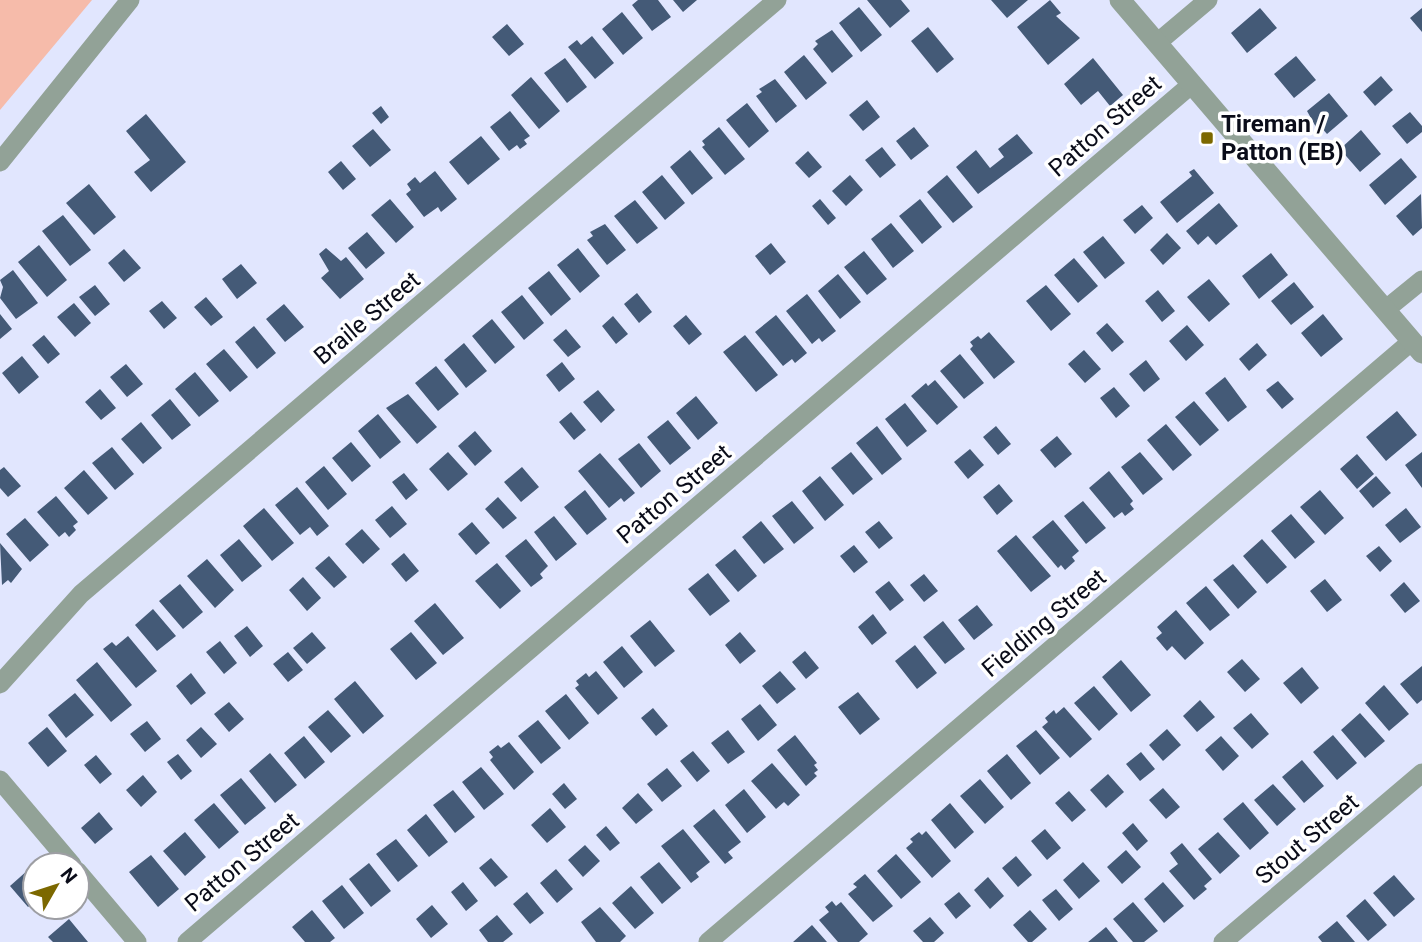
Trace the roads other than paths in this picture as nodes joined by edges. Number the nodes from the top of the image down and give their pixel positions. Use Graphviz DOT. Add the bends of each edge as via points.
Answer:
graph roads {
  1 [pos="131,0"];
  2 [pos="777,0"];
  3 [pos="1120,0"];
  4 [pos="1208,0"];
  5 [pos="1157,43"];
  6 [pos="1192,84"];
  7 [pos="0,162"];
  8 [pos="1422,279"];
  9 [pos="1385,310"];
  10 [pos="1417,347"];
  11 [pos="0,684"];
  12 [pos="1422,773"];
  13 [pos="0,780"];
  14 [pos="60,851"];
  15 [pos="91,888"];
  16 [pos="137,942"];
  17 [pos="187,942"];
  18 [pos="708,942"];
  19 [pos="1223,942"];
  1 -- 7 [label="street"];
  2 -- 11 [label="street, Braile Street" via="81,594"];
  3 -- 5 [label="street"];
  4 -- 5 [label="street, Patton Street"];
  5 -- 6 [label="street"];
  6 -- 9 [label="street"];
  6 -- 17 [label="street, Patton Street"];
  8 -- 9 [label="street"];
  9 -- 10 [label="street"];
  10 -- 18 [label="street, Fielding Street"];
  12 -- 19 [label="street, Stout Street"];
  13 -- 14 [label="street"];
  15 -- 16 [label="street"];
}
